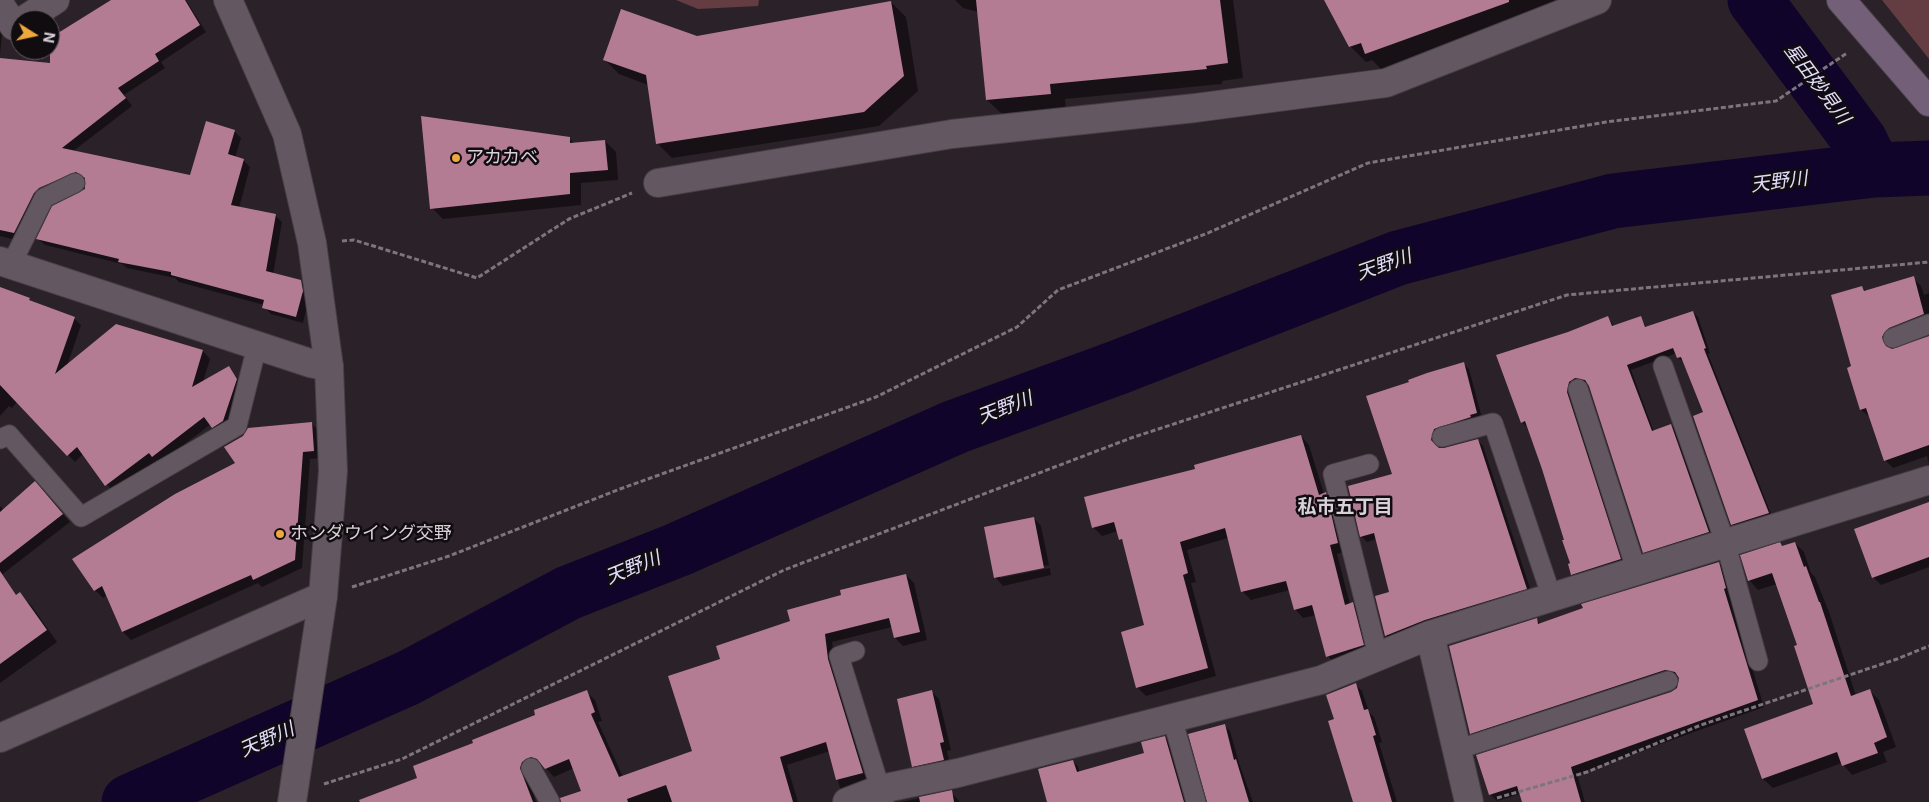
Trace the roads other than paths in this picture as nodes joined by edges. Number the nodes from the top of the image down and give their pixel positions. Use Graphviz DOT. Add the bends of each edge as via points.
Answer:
graph roads {
  1 [pos="55,0"];
  2 [pos="228,0"];
  3 [pos="1597,0"];
  4 [pos="1841,0"];
  5 [pos="0,5"];
  6 [pos="40,10"];
  7 [pos="10,20"];
  8 [pos="1925,96"];
  9 [pos="658,182"];
  10 [pos="75,183"];
  11 [pos="5,263"];
  12 [pos="1929,324"];
  13 [pos="1893,338"];
  14 [pos="257,346"];
  15 [pos="1663,366"];
  16 [pos="328,367"];
  17 [pos="1578,389"];
  18 [pos="1442,437"];
  19 [pos="0,440"];
  20 [pos="1369,464"];
  21 [pos="1929,480"];
  22 [pos="1726,545"];
  23 [pos="1637,572"];
  24 [pos="1552,598"];
  25 [pos="322,607"];
  26 [pos="1430,634"];
  27 [pos="854,651"];
  28 [pos="1378,656"];
  29 [pos="1758,661"];
  30 [pos="1668,681"];
  31 [pos="1172,718"];
  32 [pos="0,738"];
  33 [pos="1459,749"];
  34 [pos="531,768"];
  35 [pos="883,795"];
  36 [pos="293,798"];
  37 [pos="1480,801"];
  38 [pos="550,802"];
  39 [pos="847,802"];
  40 [pos="1196,802"];
  1 -- 6 [label="street"];
  2 -- 16 [label="street" via="287,134 312,243"];
  3 -- 9 [label="street" via="1386,83 1195,108 952,134"];
  4 -- 8 [label="main road"];
  5 -- 7 [label="street"];
  10 -- 11 [label="lane" via="44,198"];
  11 -- 14 [label="street"];
  12 -- 13 [label="lane"];
  14 -- 16 [label="street"];
  14 -- 19 [label="lane" via="237,426 81,517 9,435"];
  15 -- 22 [label="lane"];
  16 -- 25 [label="street" via="333,471"];
  17 -- 23 [label="lane"];
  18 -- 24 [label="lane" via="1493,423"];
  20 -- 28 [label="lane" via="1333,474"];
  21 -- 22 [label="street"];
  22 -- 23 [label="street"];
  22 -- 29 [label="lane"];
  23 -- 24 [label="street"];
  24 -- 26 [label="street"];
  25 -- 32 [label="street"];
  25 -- 36 [label="street"];
  26 -- 28 [label="street"];
  26 -- 33 [label="street"];
  27 -- 35 [label="lane" via="838,656"];
  28 -- 31 [label="street" via="1321,680"];
  30 -- 33 [label="lane"];
  31 -- 35 [label="street"];
  31 -- 40 [label="lane"];
  33 -- 37 [label="street"];
  34 -- 38 [label="lane"];
  35 -- 39 [label="street"];
}
